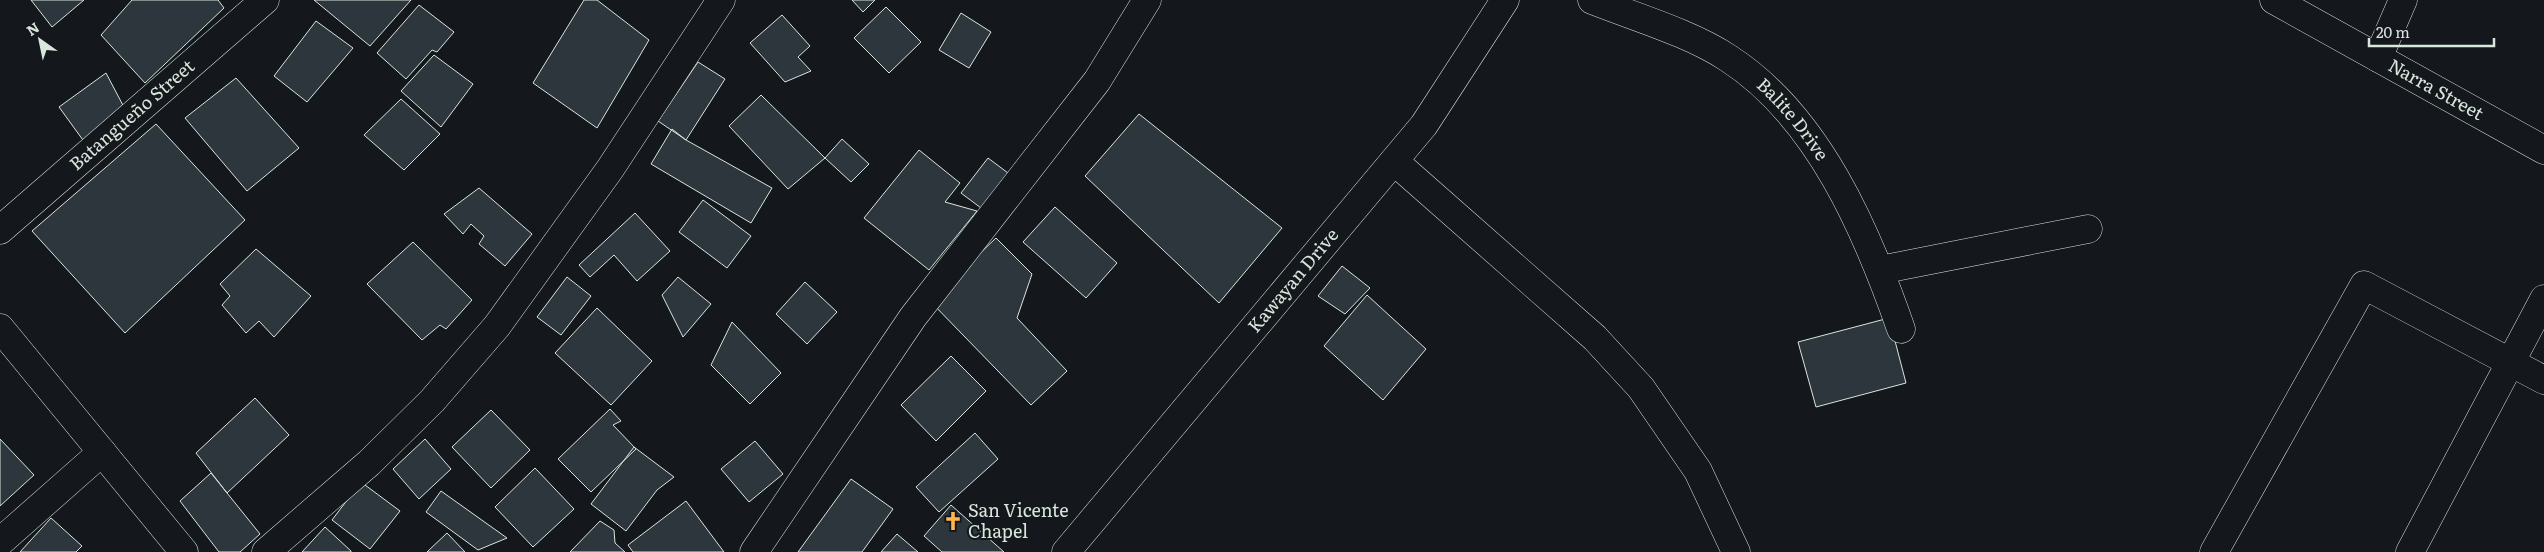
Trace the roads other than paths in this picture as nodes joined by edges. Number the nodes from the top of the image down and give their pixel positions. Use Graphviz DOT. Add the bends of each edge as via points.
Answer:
graph roads {
  1 [pos="265,0"];
  2 [pos="722,0"];
  3 [pos="1147,0"];
  4 [pos="1505,0"];
  5 [pos="1592,0"];
  6 [pos="2274,0"];
  7 [pos="2404,0"];
  8 [pos="2378,58"];
  9 [pos="2544,150"];
  10 [pos="1394,161"];
  11 [pos="0,230"];
  12 [pos="2088,230"];
  13 [pos="1880,270"];
  14 [pos="2544,299"];
  15 [pos="0,328"];
  16 [pos="1901,329"];
  17 [pos="2511,361"];
  18 [pos="2544,380"];
  19 [pos="102,452"];
  20 [pos="0,542"];
  21 [pos="184,552"];
  22 [pos="266,552"];
  23 [pos="754,552"];
  24 [pos="1066,552"];
  25 [pos="1736,552"];
  26 [pos="2214,552"];
  27 [pos="2410,552"];
  1 -- 11 [label="street, Batangueño Street"];
  2 -- 22 [label="street" via="610,169 497,326 418,415 369,463"];
  3 -- 23 [label="street" via="1097,81 913,317"];
  4 -- 10 [label="street, Kawayan Drive" via="1424,125"];
  5 -- 13 [label="street, Balite Drive" via="1704,45 1753,75 1787,108 1822,159 1855,214"];
  6 -- 8 [label="street, Narra Street"];
  7 -- 8 [label="street"];
  8 -- 9 [label="street, Narra Street"];
  10 -- 24 [label="street, Kawayan Drive"];
  10 -- 25 [label="street" via="1595,338 1641,388 1698,471"];
  12 -- 13 [label="street"];
  13 -- 16 [label="street, Balite Drive"];
  14 -- 17 [label="street"];
  15 -- 19 [label="street"];
  17 -- 18 [label="street"];
  17 -- 26 [label="street" via="2364,285"];
  17 -- 27 [label="street"];
  19 -- 20 [label="street"];
  19 -- 21 [label="street"];
}
